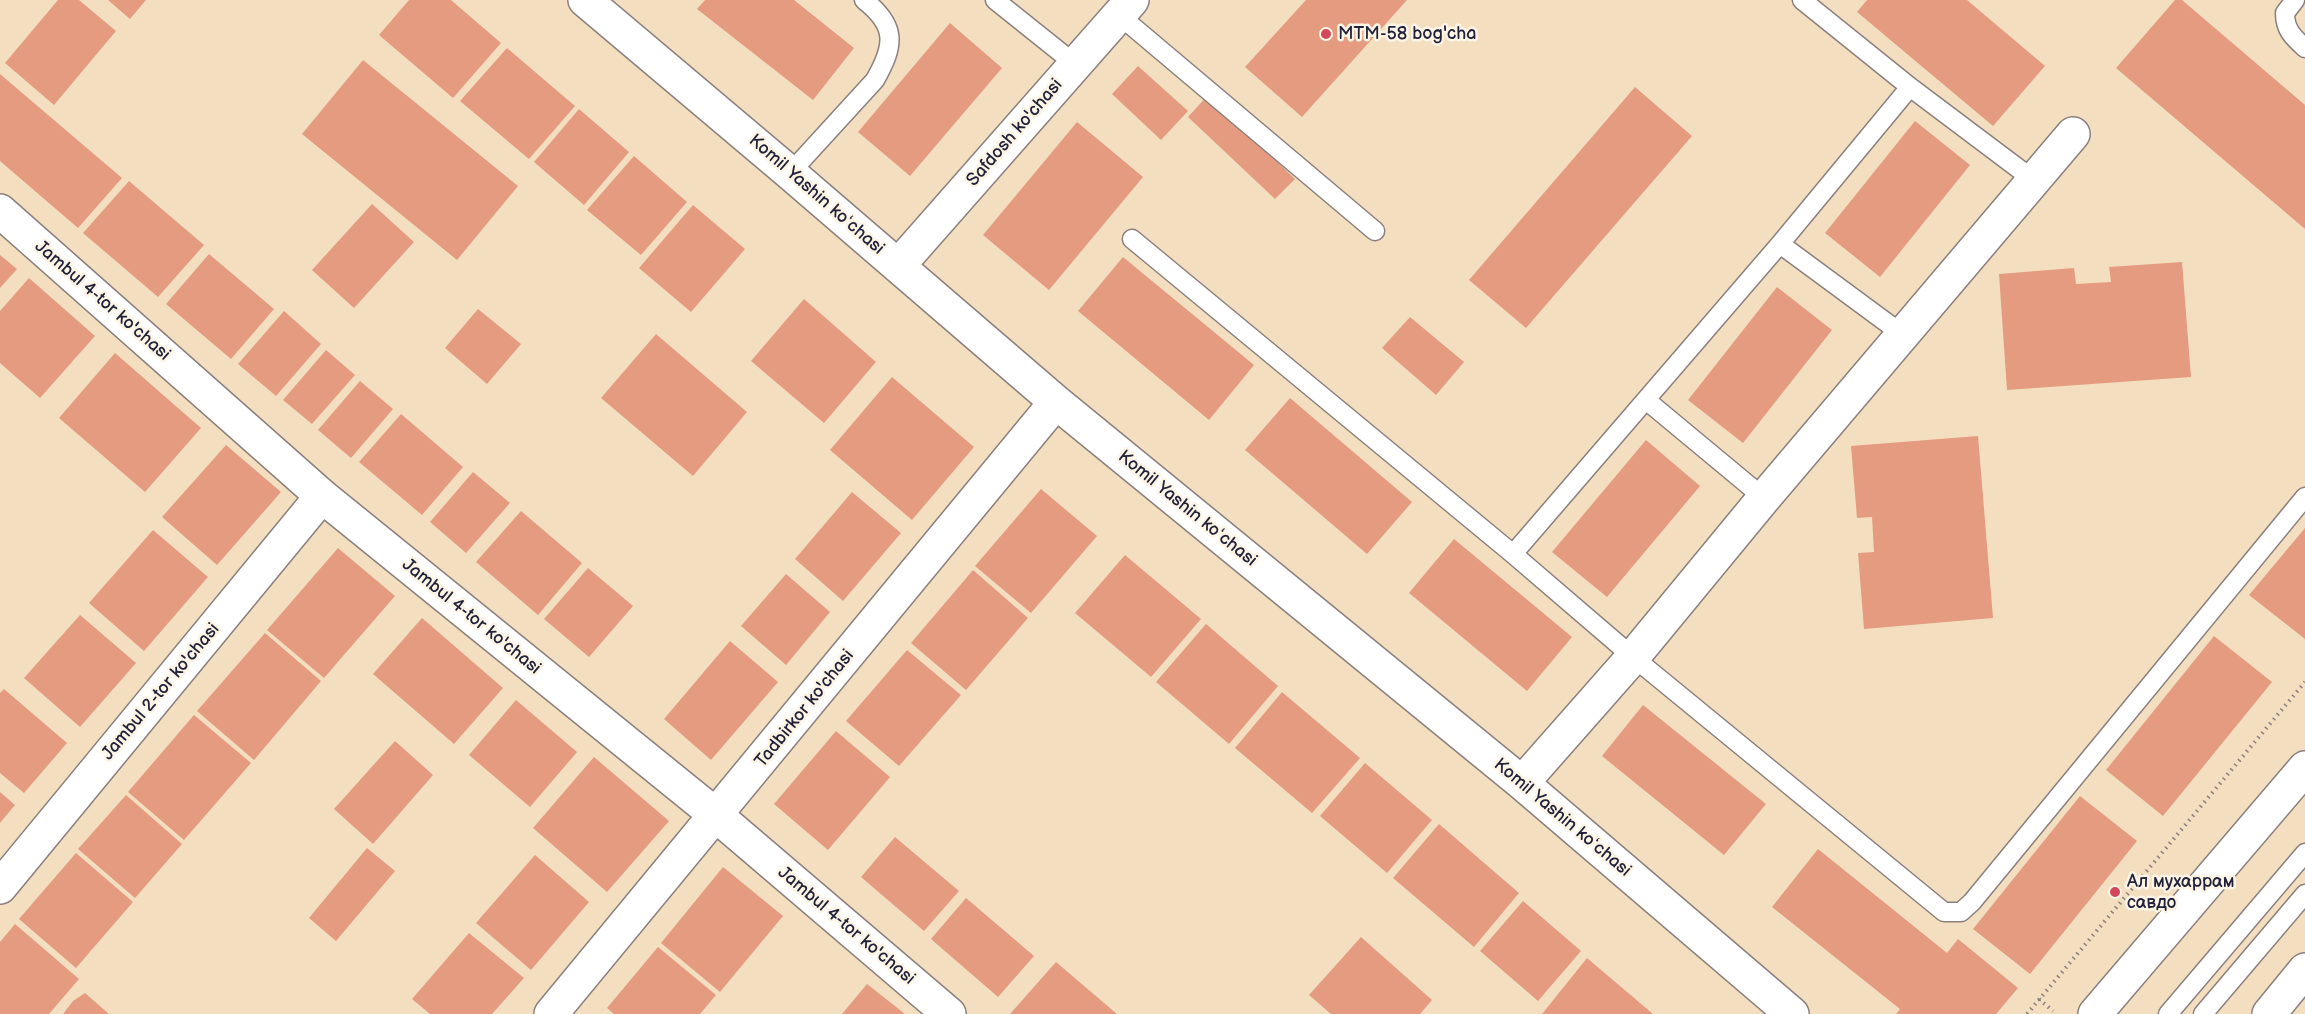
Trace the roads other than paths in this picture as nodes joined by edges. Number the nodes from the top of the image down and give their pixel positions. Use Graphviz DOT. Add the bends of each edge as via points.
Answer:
graph roads {
  1 [pos="585,0"];
  2 [pos="864,0"];
  3 [pos="995,0"];
  4 [pos="1802,0"];
  5 [pos="2295,0"];
  6 [pos="1126,8"];
  7 [pos="2305,48"];
  8 [pos="1075,64"];
  9 [pos="1911,87"];
  10 [pos="2073,134"];
  11 [pos="790,173"];
  12 [pos="2035,181"];
  13 [pos="0,211"];
  14 [pos="1375,231"];
  15 [pos="1132,239"];
  16 [pos="1780,244"];
  17 [pos="898,266"];
  18 [pos="1902,334"];
  19 [pos="1646,400"];
  20 [pos="1056,402"];
  21 [pos="322,496"];
  22 [pos="2305,497"];
  23 [pos="1764,498"];
  24 [pos="1514,554"];
  25 [pos="1633,657"];
  26 [pos="2305,768"];
  27 [pos="1522,783"];
  28 [pos="717,816"];
  29 [pos="2305,853"];
  30 [pos="0,887"];
  31 [pos="2305,894"];
  32 [pos="2305,970"];
  33 [pos="551,1014"];
  34 [pos="949,1014"];
  35 [pos="1792,1014"];
  36 [pos="2095,1014"];
  37 [pos="2168,1014"];
  38 [pos="2203,1014"];
  39 [pos="2269,1014"];
  1 -- 11 [label="street, Komil Yashin koʻchasi"];
  2 -- 11 [label="lane" via="877,11 887,29 891,47 885,63 875,80"];
  3 -- 8 [label="lane"];
  4 -- 9 [label="lane"];
  5 -- 7 [label="lane" via="2285,13 2286,27"];
  6 -- 8 [label="street, Safdosh ko'chasi"];
  6 -- 14 [label="lane"];
  8 -- 17 [label="street, Safdosh ko'chasi"];
  9 -- 12 [label="lane"];
  9 -- 16 [label="lane"];
  10 -- 12 [label="street"];
  11 -- 17 [label="street, Komil Yashin koʻchasi"];
  12 -- 18 [label="street"];
  13 -- 21 [label="street, Jambul 4-tor ko'chasi"];
  15 -- 24 [label="lane"];
  16 -- 18 [label="lane"];
  16 -- 19 [label="lane"];
  17 -- 20 [label="street, Komil Yashin koʻchasi"];
  18 -- 23 [label="street"];
  19 -- 23 [label="lane"];
  19 -- 24 [label="lane"];
  20 -- 27 [label="street, Komil Yashin koʻchasi"];
  20 -- 28 [label="street, Tadbirkor ko'chasi"];
  21 -- 28 [label="street, Jambul 4-tor ko'chasi"];
  21 -- 30 [label="street, Jambul 2-tor ko'chasi"];
  22 -- 25 [label="lane" via="1961,912 1944,912 1934,905"];
  23 -- 25 [label="street"];
  24 -- 25 [label="lane"];
  25 -- 27 [label="street"];
  26 -- 36 [label="street"];
  27 -- 35 [label="street, Komil Yashin koʻchasi"];
  28 -- 33 [label="street, Tadbirkor ko'chasi"];
  28 -- 34 [label="street, Jambul 4-tor ko'chasi"];
  29 -- 37 [label="lane"];
  31 -- 38 [label="lane"];
  32 -- 39 [label="street"];
}
